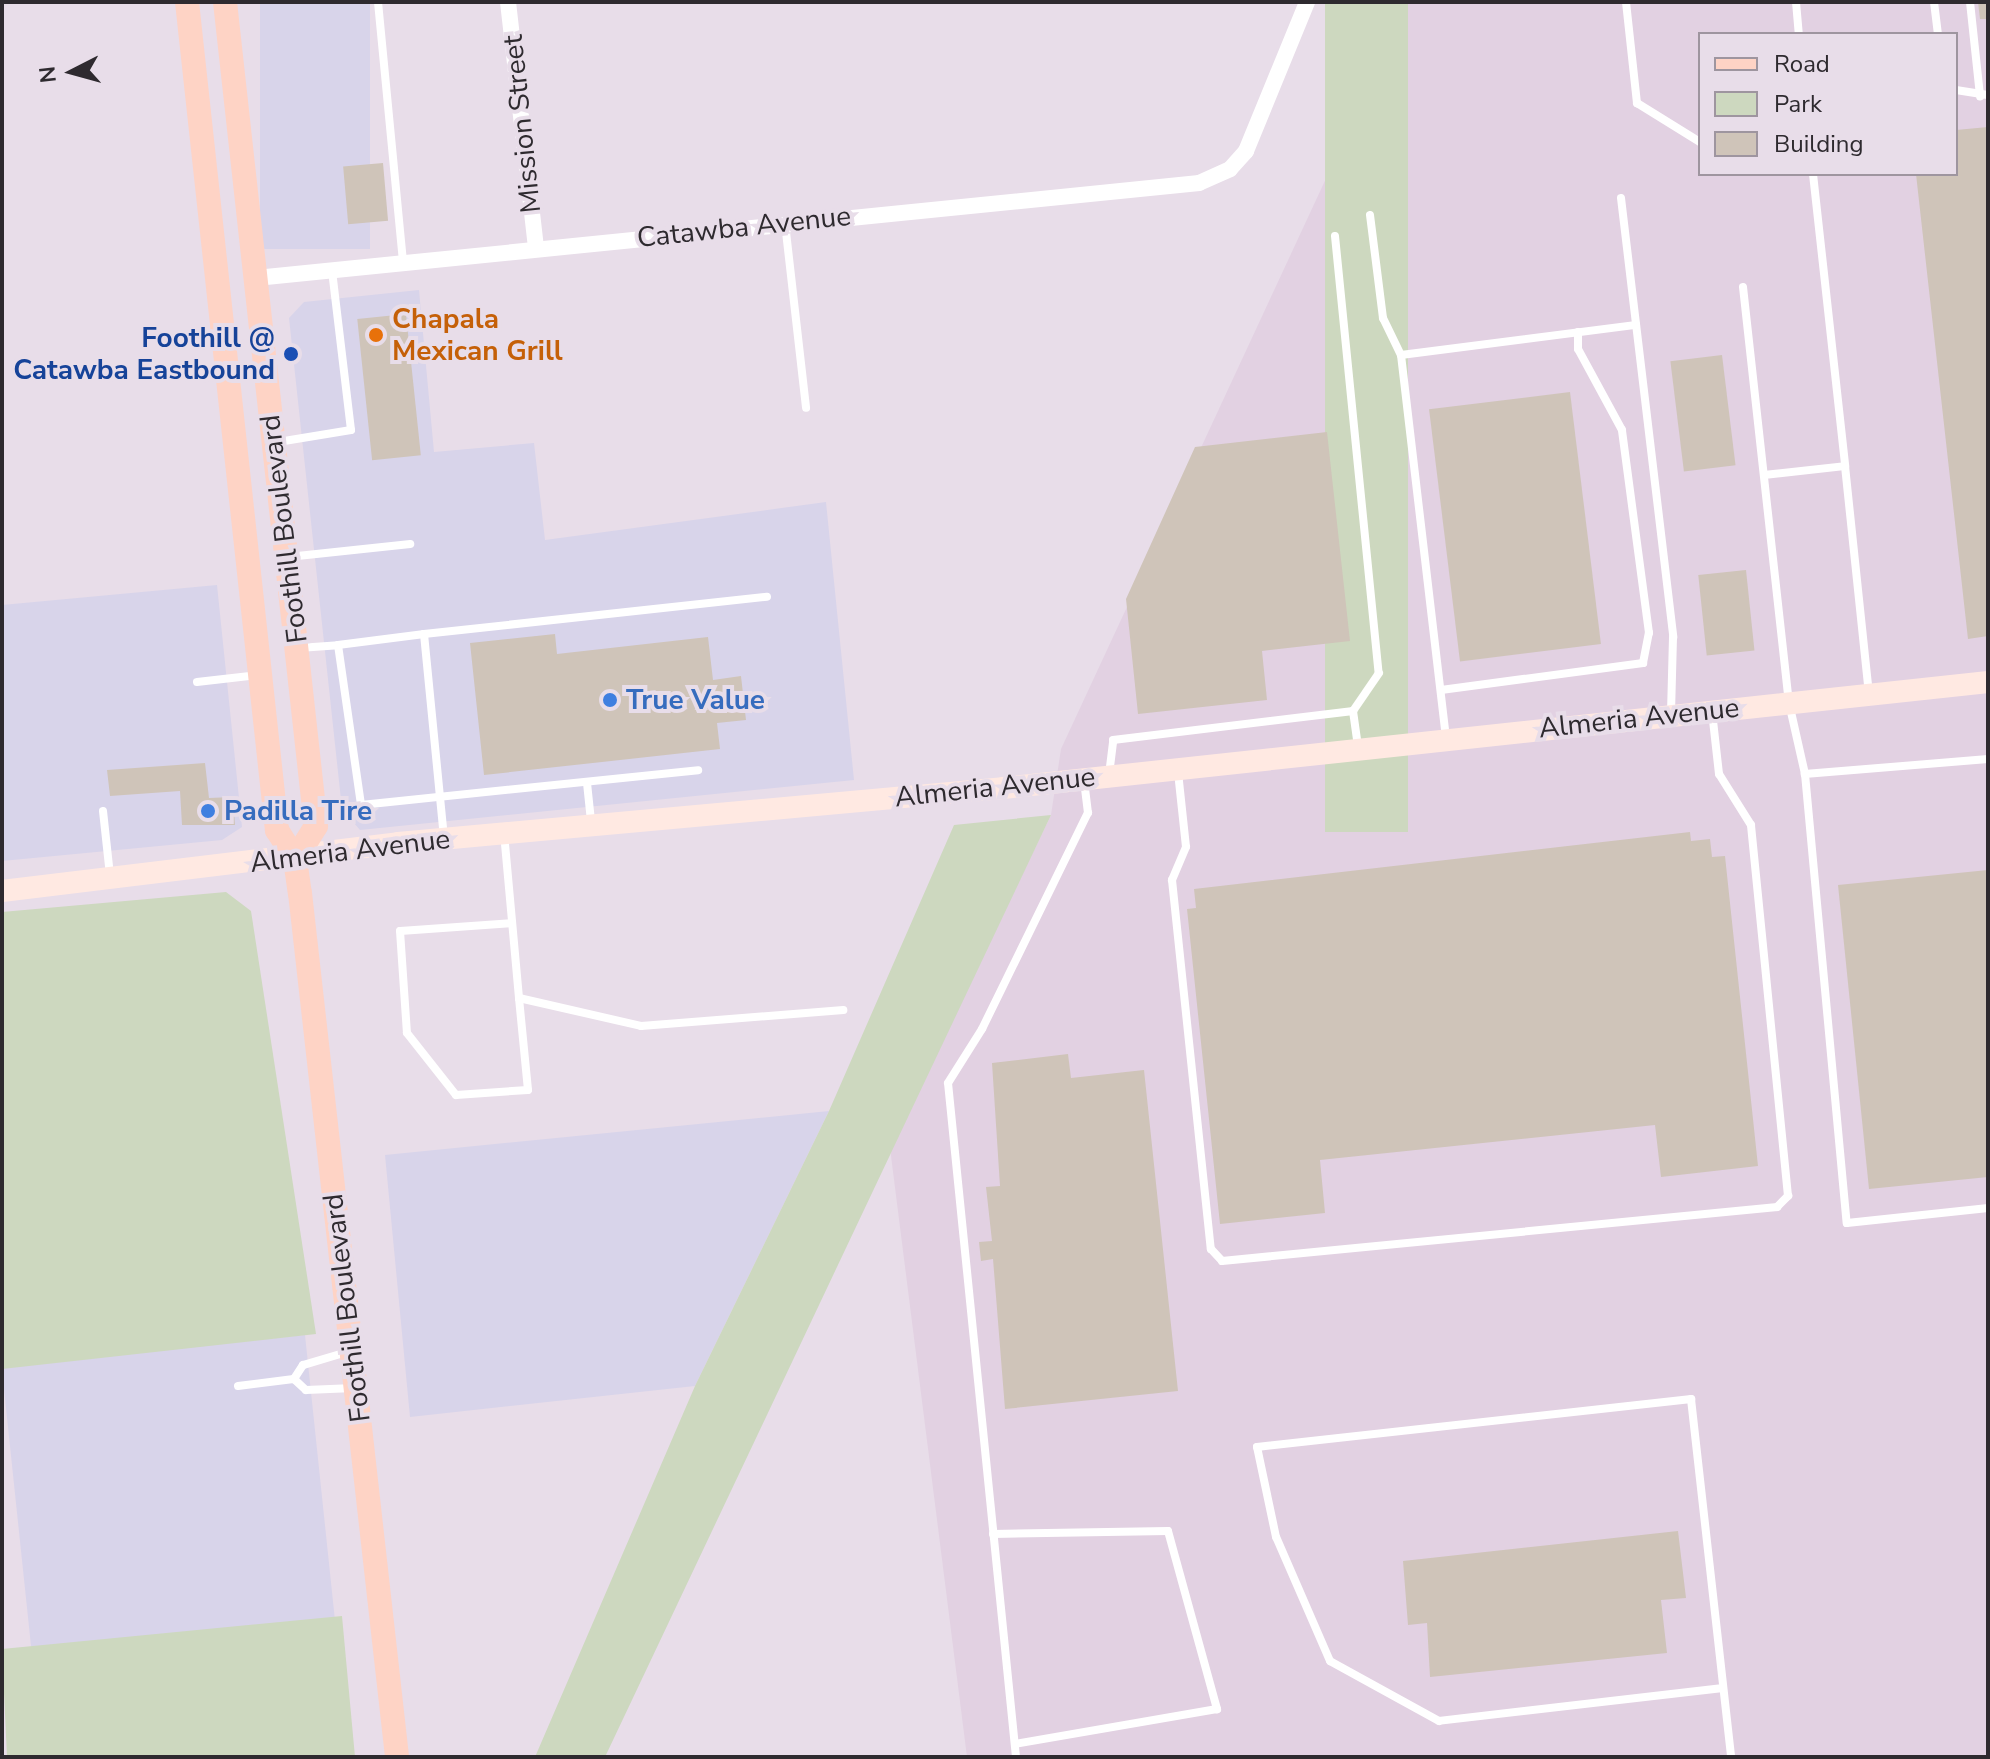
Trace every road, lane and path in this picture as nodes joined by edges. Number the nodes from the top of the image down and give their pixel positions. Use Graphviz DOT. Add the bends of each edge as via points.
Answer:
graph roads {
  1 [pos="187,2"];
  2 [pos="225,2"];
  3 [pos="378,2"];
  4 [pos="508,2"];
  5 [pos="1307,2"];
  6 [pos="1626,2"];
  7 [pos="1796,2"];
  8 [pos="1934,2"];
  9 [pos="1970,2"];
  10 [pos="1799,32"];
  11 [pos="1938,32"];
  12 [pos="1958,90"];
  13 [pos="1984,96"];
  14 [pos="1698,141"];
  15 [pos="1813,176"];
  16 [pos="1621,198"];
  17 [pos="1370,215"];
  18 [pos="785,223"];
  19 [pos="1335,236"];
  20 [pos="536,247"];
  21 [pos="403,262"];
  22 [pos="332,270"];
  23 [pos="256,278"];
  24 [pos="1743,287"];
  25 [pos="1636,325"];
  26 [pos="1578,332"];
  27 [pos="1401,355"];
  28 [pos="806,408"];
  29 [pos="273,443"];
  30 [pos="1845,466"];
  31 [pos="1764,475"];
  32 [pos="410,544"];
  33 [pos="287,557"];
  34 [pos="767,597"];
  35 [pos="424,634"];
  36 [pos="338,645"];
  37 [pos="298,648"];
  38 [pos="259,675"];
  39 [pos="197,682"];
  40 [pos="1988,682"];
  41 [pos="1441,690"];
  42 [pos="1869,694"];
  43 [pos="1789,703"];
  44 [pos="1712,710"];
  45 [pos="1353,711"];
  46 [pos="1671,715"];
  47 [pos="1446,737"];
  48 [pos="1358,747"];
  49 [pos="1988,759"];
  50 [pos="1178,767"];
  51 [pos="698,770"];
  52 [pos="1805,774"];
  53 [pos="1109,775"];
  54 [pos="1084,778"];
  55 [pos="587,783"];
  56 [pos="439,798"];
  57 [pos="103,811"];
  58 [pos="591,824"];
  59 [pos="504,832"];
  60 [pos="444,839"];
  61 [pos="295,859"];
  62 [pos="111,880"];
  63 [pos="2,891"];
  64 [pos="512,923"];
  65 [pos="519,998"];
  66 [pos="843,1010"];
  67 [pos="1988,1208"];
  68 [pos="352,1351"];
  69 [pos="294,1379"];
  70 [pos="238,1386"];
  71 [pos="356,1388"];
  72 [pos="993,1534"];
  73 [pos="1723,1688"];
  74 [pos="1015,1744"];
  75 [pos="397,1757"];
  76 [pos="1016,1757"];
  77 [pos="1731,1757"];
  1 -- 38 [label="main road, Foothill Boulevard"];
  2 -- 23 [label="main road, Foothill Boulevard"];
  3 -- 21 [label="lane"];
  4 -- 20 [label="street, Mission Street"];
  5 -- 18 [label="street, Catawba Avenue" via="1246,151 1230,169 1199,183"];
  6 -- 14 [label="lane" via="1637,103"];
  7 -- 10 [label="lane"];
  8 -- 11 [label="lane"];
  9 -- 13 [label="lane"];
  12 -- 13 [label="lane"];
  15 -- 30 [label="lane"];
  16 -- 25 [label="lane"];
  17 -- 27 [label="lane" via="1383,318"];
  18 -- 20 [label="street, Catawba Avenue"];
  18 -- 28 [label="lane"];
  19 -- 45 [label="lane" via="1379,673"];
  20 -- 21 [label="street, Catawba Avenue"];
  21 -- 22 [label="street, Catawba Avenue"];
  22 -- 23 [label="street, Catawba Avenue"];
  22 -- 29 [label="lane" via="351,430"];
  23 -- 29 [label="main road, Foothill Boulevard"];
  24 -- 31 [label="lane"];
  25 -- 26 [label="lane"];
  25 -- 46 [label="lane" via="1673,637"];
  26 -- 27 [label="lane"];
  26 -- 41 [label="lane" via="1578,349 1622,430 1649,633 1643,663"];
  27 -- 41 [label="lane"];
  29 -- 33 [label="main road, Foothill Boulevard"];
  30 -- 31 [label="lane"];
  30 -- 42 [label="lane"];
  31 -- 43 [label="lane"];
  32 -- 33 [label="lane"];
  33 -- 37 [label="main road, Foothill Boulevard"];
  34 -- 35 [label="lane"];
  35 -- 36 [label="lane"];
  35 -- 56 [label="lane"];
  36 -- 37 [label="lane"];
  36 -- 56 [label="lane" via="361,805"];
  37 -- 61 [label="main road, Foothill Boulevard" via="316,826"];
  38 -- 39 [label="lane"];
  38 -- 61 [label="main road, Foothill Boulevard" via="277,830"];
  40 -- 42 [label="street, Almeria Avenue"];
  41 -- 47 [label="lane"];
  42 -- 43 [label="street, Almeria Avenue"];
  43 -- 44 [label="street, Almeria Avenue"];
  43 -- 52 [label="lane"];
  44 -- 46 [label="street, Almeria Avenue"];
  44 -- 50 [label="lane" via="1719,774 1751,825 1788,1196 1777,1207 1222,1261 1211,1249 1172,880 1186,847"];
  45 -- 48 [label="lane"];
  45 -- 53 [label="lane" via="1113,740"];
  46 -- 47 [label="street, Almeria Avenue"];
  47 -- 48 [label="street, Almeria Avenue"];
  48 -- 50 [label="street, Almeria Avenue"];
  49 -- 52 [label="lane"];
  50 -- 53 [label="street, Almeria Avenue"];
  51 -- 55 [label="lane"];
  52 -- 67 [label="lane" via="1847,1223"];
  53 -- 54 [label="street, Almeria Avenue"];
  54 -- 58 [label="street, Almeria Avenue"];
  54 -- 72 [label="lane" via="1088,813 982,1029 948,1083"];
  55 -- 56 [label="lane"];
  55 -- 58 [label="lane"];
  56 -- 60 [label="lane"];
  57 -- 62 [label="lane"];
  58 -- 59 [label="street, Almeria Avenue"];
  59 -- 60 [label="street, Almeria Avenue"];
  59 -- 64 [label="lane"];
  60 -- 61 [label="street, Almeria Avenue"];
  61 -- 62 [label="street, Almeria Avenue"];
  61 -- 68 [label="main road, Foothill Boulevard"];
  62 -- 63 [label="street, Almeria Avenue"];
  64 -- 65 [label="lane"];
  64 -- 65 [label="lane" via="400,931 407,1033 456,1095 528,1090"];
  65 -- 66 [label="lane" via="641,1026"];
  68 -- 69 [label="lane" via="303,1365"];
  68 -- 71 [label="main road, Foothill Boulevard"];
  69 -- 70 [label="lane"];
  69 -- 71 [label="lane" via="306,1390"];
  71 -- 75 [label="main road, Foothill Boulevard"];
  72 -- 74 [label="lane"];
  72 -- 74 [label="lane" via="1168,1531 1217,1709"];
  73 -- 73 [label="lane" via="1691,1399 1257,1447 1276,1537 1330,1661 1439,1721"];
  73 -- 77 [label="lane"];
  74 -- 76 [label="lane"];
}
